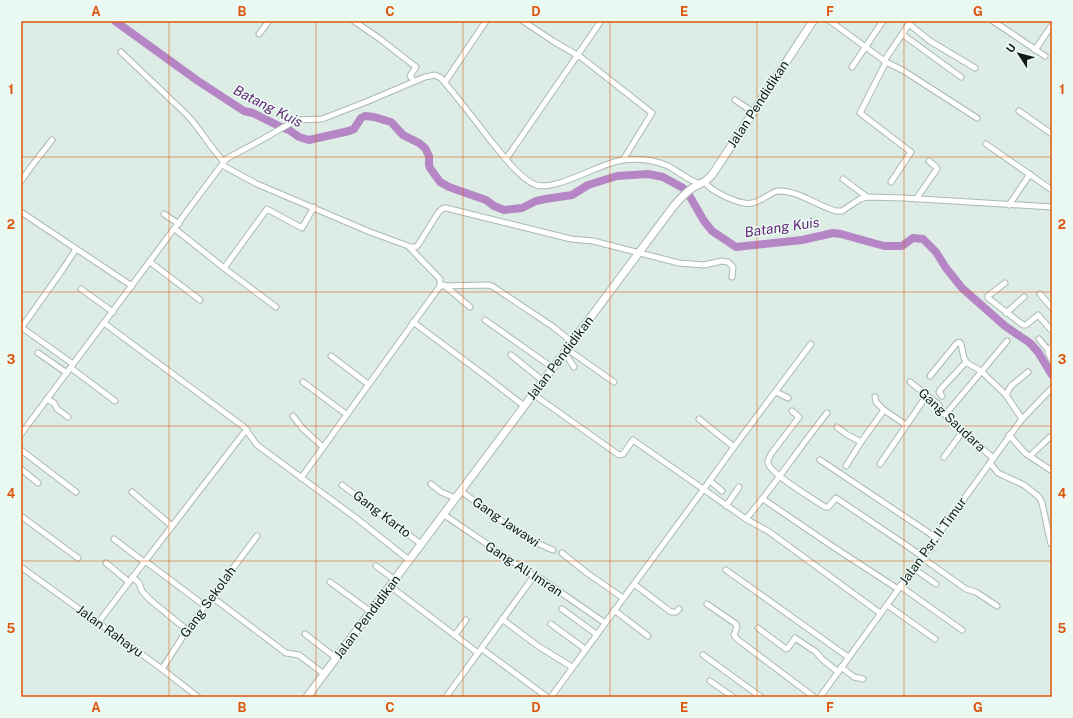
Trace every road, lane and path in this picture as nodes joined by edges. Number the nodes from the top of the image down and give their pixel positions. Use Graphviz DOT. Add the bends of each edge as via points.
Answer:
graph roads {
  1 [pos="269,21"];
  2 [pos="354,21"];
  3 [pos="486,21"];
  4 [pos="523,21"];
  5 [pos="601,21"];
  6 [pos="813,21"];
  7 [pos="830,21"];
  8 [pos="883,21"];
  9 [pos="992,21"];
  10 [pos="910,22"];
  11 [pos="1052,25"];
  12 [pos="259,34"];
  13 [pos="902,34"];
  14 [pos="865,46"];
  15 [pos="1035,50"];
  16 [pos="121,52"];
  17 [pos="578,55"];
  18 [pos="1045,56"];
  19 [pos="885,61"];
  20 [pos="852,66"];
  21 [pos="975,68"];
  22 [pos="961,77"];
  23 [pos="414,82"];
  24 [pos="445,82"];
  25 [pos="735,100"];
  26 [pos="1019,111"];
  27 [pos="753,112"];
  28 [pos="977,118"];
  29 [pos="1052,134"];
  30 [pos="52,140"];
  31 [pos="986,144"];
  32 [pos="506,159"];
  33 [pos="623,160"];
  34 [pos="929,162"];
  35 [pos="223,164"];
  36 [pos="1030,174"];
  37 [pos="843,179"];
  38 [pos="21,181"];
  39 [pos="891,182"];
  40 [pos="703,183"];
  41 [pos="1052,190"];
  42 [pos="867,197"];
  43 [pos="916,199"];
  44 [pos="1009,205"];
  45 [pos="1052,207"];
  46 [pos="314,208"];
  47 [pos="21,212"];
  48 [pos="164,214"];
  49 [pos="179,224"];
  50 [pos="175,229"];
  51 [pos="408,246"];
  52 [pos="76,249"];
  53 [pos="639,254"];
  54 [pos="150,262"];
  55 [pos="224,268"];
  56 [pos="732,277"];
  57 [pos="441,283"];
  58 [pos="1005,283"];
  59 [pos="132,286"];
  60 [pos="81,288"];
  61 [pos="1040,294"];
  62 [pos="1024,297"];
  63 [pos="200,300"];
  64 [pos="276,307"];
  65 [pos="470,307"];
  66 [pos="1052,308"];
  67 [pos="113,312"];
  68 [pos="1006,313"];
  69 [pos="485,320"];
  70 [pos="413,322"];
  71 [pos="104,323"];
  72 [pos="21,327"];
  73 [pos="1052,332"];
  74 [pos="1039,339"];
  75 [pos="1007,341"];
  76 [pos="572,342"];
  77 [pos="811,344"];
  78 [pos="1050,348"];
  79 [pos="38,353"];
  80 [pos="567,353"];
  81 [pos="511,355"];
  82 [pos="331,356"];
  83 [pos="1052,361"];
  84 [pos="966,362"];
  85 [pos="72,366"];
  86 [pos="574,367"];
  87 [pos="553,368"];
  88 [pos="981,371"];
  89 [pos="1028,372"];
  90 [pos="67,373"];
  91 [pos="930,376"];
  92 [pos="303,382"];
  93 [pos="543,382"];
  94 [pos="614,382"];
  95 [pos="910,382"];
  96 [pos="368,384"];
  97 [pos="1052,388"];
  98 [pos="776,392"];
  99 [pos="533,394"];
  100 [pos="927,394"];
  101 [pos="1006,395"];
  102 [pos="942,396"];
  103 [pos="874,397"];
  104 [pos="788,398"];
  105 [pos="47,399"];
  106 [pos="115,401"];
  107 [pos="524,406"];
  108 [pos="884,410"];
  109 [pos="792,411"];
  110 [pos="827,412"];
  111 [pos="346,414"];
  112 [pos="945,415"];
  113 [pos="293,416"];
  114 [pos="68,417"];
  115 [pos="699,419"];
  116 [pos="1022,419"];
  117 [pos="906,425"];
  118 [pos="837,427"];
  119 [pos="247,430"];
  120 [pos="963,431"];
  121 [pos="21,434"];
  122 [pos="1009,435"];
  123 [pos="1050,437"];
  124 [pos="861,442"];
  125 [pos="323,447"];
  126 [pos="734,447"];
  127 [pos="21,450"];
  128 [pos="1030,456"];
  129 [pos="944,457"];
  130 [pos="993,458"];
  131 [pos="820,460"];
  132 [pos="990,463"];
  133 [pos="880,464"];
  134 [pos="846,466"];
  135 [pos="21,470"];
  136 [pos="1052,471"];
  137 [pos="780,477"];
  138 [pos="301,478"];
  139 [pos="710,481"];
  140 [pos="38,483"];
  141 [pos="431,484"];
  142 [pos="342,485"];
  143 [pos="739,487"];
  144 [pos="461,490"];
  145 [pos="703,490"];
  146 [pos="722,491"];
  147 [pos="76,492"];
  148 [pos="132,492"];
  149 [pos="455,498"];
  150 [pos="763,499"];
  151 [pos="726,506"];
  152 [pos="443,514"];
  153 [pos="21,516"];
  154 [pos="746,520"];
  155 [pos="172,526"];
  156 [pos="257,536"];
  157 [pos="935,537"];
  158 [pos="114,539"];
  159 [pos="421,544"];
  160 [pos="1052,544"];
  161 [pos="553,550"];
  162 [pos="562,553"];
  163 [pos="922,556"];
  164 [pos="78,558"];
  165 [pos="409,560"];
  166 [pos="145,562"];
  167 [pos="106,563"];
  168 [pos="376,566"];
  169 [pos="21,567"];
  170 [pos="913,568"];
  171 [pos="726,570"];
  172 [pos="534,576"];
  173 [pos="130,580"];
  174 [pos="330,582"];
  175 [pos="393,583"];
  176 [pos="634,584"];
  177 [pos="936,584"];
  178 [pos="899,587"];
  179 [pos="212,597"];
  180 [pos="623,598"];
  181 [pos="707,604"];
  182 [pos="887,605"];
  183 [pos="205,606"];
  184 [pos="997,606"];
  185 [pos="562,609"];
  186 [pos="679,609"];
  187 [pos="614,610"];
  188 [pos="370,612"];
  189 [pos="880,613"];
  190 [pos="502,619"];
  191 [pos="466,620"];
  192 [pos="98,623"];
  193 [pos="605,623"];
  194 [pos="551,624"];
  195 [pos="758,628"];
  196 [pos="187,630"];
  197 [pos="962,630"];
  198 [pos="305,634"];
  199 [pos="596,634"];
  200 [pos="455,635"];
  201 [pos="648,636"];
  202 [pos="935,639"];
  203 [pos="585,649"];
  204 [pos="480,651"];
  205 [pos="703,655"];
  206 [pos="848,657"];
  207 [pos="336,658"];
  208 [pos="572,667"];
  209 [pos="841,667"];
  210 [pos="162,669"];
  211 [pos="838,672"];
  212 [pos="324,674"];
  213 [pos="863,679"];
  214 [pos="710,681"];
  215 [pos="821,695"];
  216 [pos="198,697"];
  217 [pos="307,697"];
  218 [pos="446,697"];
  219 [pos="547,697"];
  220 [pos="551,697"];
  221 [pos="733,697"];
  222 [pos="761,697"];
  223 [pos="814,697"];
  224 [pos="827,697"];
  1 -- 12 [label="street"];
  2 -- 23 [label="street" via="416,67 411,76"];
  3 -- 24 [label="street"];
  4 -- 17 [label="street"];
  5 -- 17 [label="street"];
  6 -- 27 [label="main road, Jalan Pendidikan"];
  7 -- 14 [label="street"];
  8 -- 14 [label="street"];
  9 -- 15 [label="street"];
  10 -- 13 [label="street"];
  10 -- 21 [label="street" via="930,41"];
  11 -- 15 [label="street"];
  13 -- 19 [label="street"];
  13 -- 22 [label="street"];
  14 -- 19 [label="street"];
  14 -- 20 [label="street"];
  15 -- 18 [label="street"];
  16 -- 35 [label="street" via="187,115"];
  17 -- 32 [label="street"];
  17 -- 33 [label="street" via="652,113"];
  19 -- 28 [label="street"];
  19 -- 39 [label="street" via="860,114 911,152"];
  23 -- 24 [label="street" via="435,75"];
  23 -- 35 [label="street" via="322,119 296,120 226,159"];
  24 -- 32 [label="street"];
  25 -- 27 [label="street"];
  26 -- 29 [label="street"];
  27 -- 40 [label="main road, Jalan Pendidikan"];
  30 -- 38 [label="street"];
  31 -- 36 [label="street"];
  32 -- 33 [label="street" via="532,183 545,186"];
  33 -- 40 [label="street" via="659,162"];
  34 -- 43 [label="street" via="937,169"];
  35 -- 46 [label="street" via="251,181"];
  35 -- 49 [label="street"];
  36 -- 41 [label="street"];
  36 -- 44 [label="street"];
  37 -- 42 [label="street"];
  40 -- 42 [label="street" via="714,191 747,204 780,191 842,211"];
  40 -- 53 [label="main road, Jalan Pendidikan" via="682,196"];
  42 -- 43 [label="street"];
  43 -- 44 [label="street"];
  44 -- 45 [label="street"];
  46 -- 51 [label="street"];
  46 -- 55 [label="street" via="302,228 268,209"];
  47 -- 52 [label="street"];
  48 -- 49 [label="street"];
  49 -- 50 [label="street"];
  50 -- 54 [label="street"];
  50 -- 55 [label="street"];
  51 -- 53 [label="street" via="418,245 438,213 446,208"];
  51 -- 57 [label="street"];
  52 -- 59 [label="street"];
  52 -- 72 [label="street"];
  53 -- 56 [label="street" via="685,264 728,262 733,267"];
  53 -- 76 [label="main road, Jalan Pendidikan"];
  54 -- 59 [label="street"];
  54 -- 63 [label="street"];
  55 -- 64 [label="street"];
  57 -- 65 [label="street"];
  57 -- 70 [label="street"];
  57 -- 76 [label="street" via="492,286"];
  58 -- 68 [label="street" via="988,297"];
  59 -- 67 [label="street"];
  60 -- 67 [label="street"];
  61 -- 66 [label="street"];
  62 -- 68 [label="street"];
  67 -- 71 [label="street"];
  68 -- 73 [label="street" via="1023,326 1038,315"];
  69 -- 87 [label="street"];
  70 -- 96 [label="street"];
  70 -- 107 [label="street"];
  71 -- 85 [label="street"];
  71 -- 119 [label="street"];
  72 -- 85 [label="street"];
  74 -- 78 [label="street"];
  75 -- 88 [label="street"];
  76 -- 80 [label="main road, Jalan Pendidikan"];
  77 -- 98 [label="street"];
  78 -- 83 [label="street"];
  79 -- 90 [label="street"];
  80 -- 86 [label="street"];
  80 -- 87 [label="main road, Jalan Pendidikan"];
  80 -- 94 [label="street"];
  81 -- 93 [label="street"];
  82 -- 96 [label="street"];
  84 -- 88 [label="street"];
  84 -- 91 [label="street" via="961,344 958,342"];
  84 -- 102 [label="street" via="940,390"];
  85 -- 90 [label="street"];
  85 -- 106 [label="street"];
  87 -- 93 [label="main road, Jalan Pendidikan"];
  88 -- 101 [label="street"];
  88 -- 112 [label="street"];
  89 -- 101 [label="street" via="1011,386"];
  90 -- 105 [label="street"];
  92 -- 111 [label="street"];
  93 -- 99 [label="main road, Jalan Pendidikan"];
  95 -- 100 [label="street, Gang Saudara"];
  96 -- 111 [label="street"];
  97 -- 116 [label="street, Jalan Psr. II Timur"];
  98 -- 104 [label="street"];
  98 -- 126 [label="street"];
  99 -- 107 [label="main road, Jalan Pendidikan"];
  99 -- 145 [label="street" via="619,455 623,454 633,440"];
  100 -- 112 [label="street, Gang Saudara"];
  100 -- 117 [label="street"];
  101 -- 116 [label="street"];
  103 -- 108 [label="street"];
  105 -- 114 [label="street"];
  105 -- 121 [label="street"];
  107 -- 144 [label="main road, Jalan Pendidikan"];
  108 -- 117 [label="street"];
  108 -- 124 [label="street"];
  109 -- 137 [label="street" via="799,417 768,460 769,465"];
  110 -- 137 [label="street"];
  111 -- 125 [label="street"];
  112 -- 120 [label="street, Gang Saudara"];
  113 -- 125 [label="street"];
  115 -- 126 [label="street"];
  116 -- 122 [label="street, Jalan Psr. II Timur"];
  117 -- 133 [label="street"];
  118 -- 124 [label="street"];
  119 -- 138 [label="street" via="257,445"];
  119 -- 155 [label="street"];
  120 -- 129 [label="street"];
  120 -- 130 [label="street, Gang Saudara"];
  122 -- 128 [label="street"];
  122 -- 130 [label="street, Jalan Psr. II Timur"];
  123 -- 128 [label="street"];
  124 -- 134 [label="street"];
  125 -- 138 [label="street"];
  126 -- 139 [label="street"];
  127 -- 147 [label="street"];
  128 -- 136 [label="street"];
  130 -- 132 [label="street, Jalan Psr. II Timur"];
  131 -- 157 [label="street"];
  132 -- 157 [label="street, Jalan Psr. II Timur"];
  132 -- 160 [label="street" via="998,473 1024,485 1039,497"];
  135 -- 140 [label="street"];
  137 -- 150 [label="street"];
  137 -- 163 [label="street" via="826,507 836,498"];
  138 -- 165 [label="street"];
  139 -- 145 [label="street"];
  139 -- 146 [label="street"];
  141 -- 149 [label="street"];
  142 -- 159 [label="street, Gang Karto"];
  143 -- 151 [label="street"];
  144 -- 149 [label="main road, Jalan Pendidikan"];
  144 -- 161 [label="street, Gang Jawawi" via="508,526"];
  145 -- 151 [label="street"];
  145 -- 176 [label="street"];
  148 -- 155 [label="street"];
  149 -- 152 [label="main road, Jalan Pendidikan"];
  150 -- 154 [label="street"];
  150 -- 178 [label="street"];
  151 -- 154 [label="street"];
  152 -- 159 [label="main road, Jalan Pendidikan"];
  152 -- 172 [label="street, Gang Ali Imran"];
  153 -- 164 [label="street"];
  154 -- 189 [label="street" via="771,534"];
  155 -- 166 [label="street"];
  156 -- 179 [label="street, Gang Sekolah"];
  157 -- 163 [label="street, Jalan Psr. II Timur"];
  158 -- 166 [label="street"];
  159 -- 165 [label="main road, Jalan Pendidikan"];
  162 -- 180 [label="street"];
  163 -- 170 [label="street, Jalan Psr. II Timur"];
  163 -- 184 [label="street" via="966,589 976,592"];
  165 -- 175 [label="main road, Jalan Pendidikan"];
  166 -- 173 [label="street"];
  166 -- 183 [label="street"];
  167 -- 173 [label="street"];
  168 -- 175 [label="street"];
  169 -- 192 [label="street, Jalan Rahayu"];
  170 -- 177 [label="street"];
  170 -- 178 [label="street, Jalan Psr. II Timur"];
  171 -- 206 [label="street"];
  172 -- 190 [label="street"];
  172 -- 193 [label="street, Gang Ali Imran"];
  173 -- 192 [label="street"];
  173 -- 196 [label="street" via="141,586 145,595"];
  174 -- 188 [label="street"];
  175 -- 188 [label="main road, Jalan Pendidikan"];
  175 -- 200 [label="street"];
  176 -- 180 [label="street"];
  176 -- 186 [label="street" via="671,612"];
  178 -- 182 [label="street, Jalan Psr. II Timur"];
  178 -- 197 [label="street"];
  179 -- 183 [label="street, Gang Sekolah"];
  179 -- 212 [label="street" via="286,653 298,655"];
  180 -- 187 [label="street"];
  181 -- 223 [label="street" via="736,624 736,639"];
  182 -- 189 [label="street, Jalan Psr. II Timur"];
  182 -- 202 [label="street"];
  183 -- 196 [label="street, Gang Sekolah"];
  185 -- 199 [label="street"];
  187 -- 193 [label="street"];
  187 -- 201 [label="street"];
  188 -- 207 [label="main road, Jalan Pendidikan"];
  189 -- 206 [label="street, Jalan Psr. II Timur"];
  190 -- 204 [label="street"];
  190 -- 208 [label="street"];
  191 -- 200 [label="street"];
  192 -- 210 [label="street, Jalan Rahayu"];
  193 -- 199 [label="street"];
  194 -- 203 [label="street"];
  195 -- 211 [label="street" via="786,649 795,638 816,652"];
  196 -- 210 [label="street, Gang Sekolah"];
  198 -- 207 [label="street"];
  199 -- 203 [label="street"];
  200 -- 204 [label="street"];
  203 -- 208 [label="street"];
  204 -- 218 [label="street"];
  204 -- 219 [label="street"];
  205 -- 222 [label="street"];
  206 -- 209 [label="street, Jalan Psr. II Timur"];
  207 -- 212 [label="main road, Jalan Pendidikan"];
  208 -- 220 [label="street"];
  209 -- 211 [label="street, Jalan Psr. II Timur"];
  209 -- 213 [label="street" via="854,677"];
  210 -- 216 [label="street, Jalan Rahayu"];
  211 -- 215 [label="street, Jalan Psr. II Timur"];
  212 -- 217 [label="main road, Jalan Pendidikan"];
  214 -- 221 [label="street"];
  215 -- 224 [label="street"];
}
